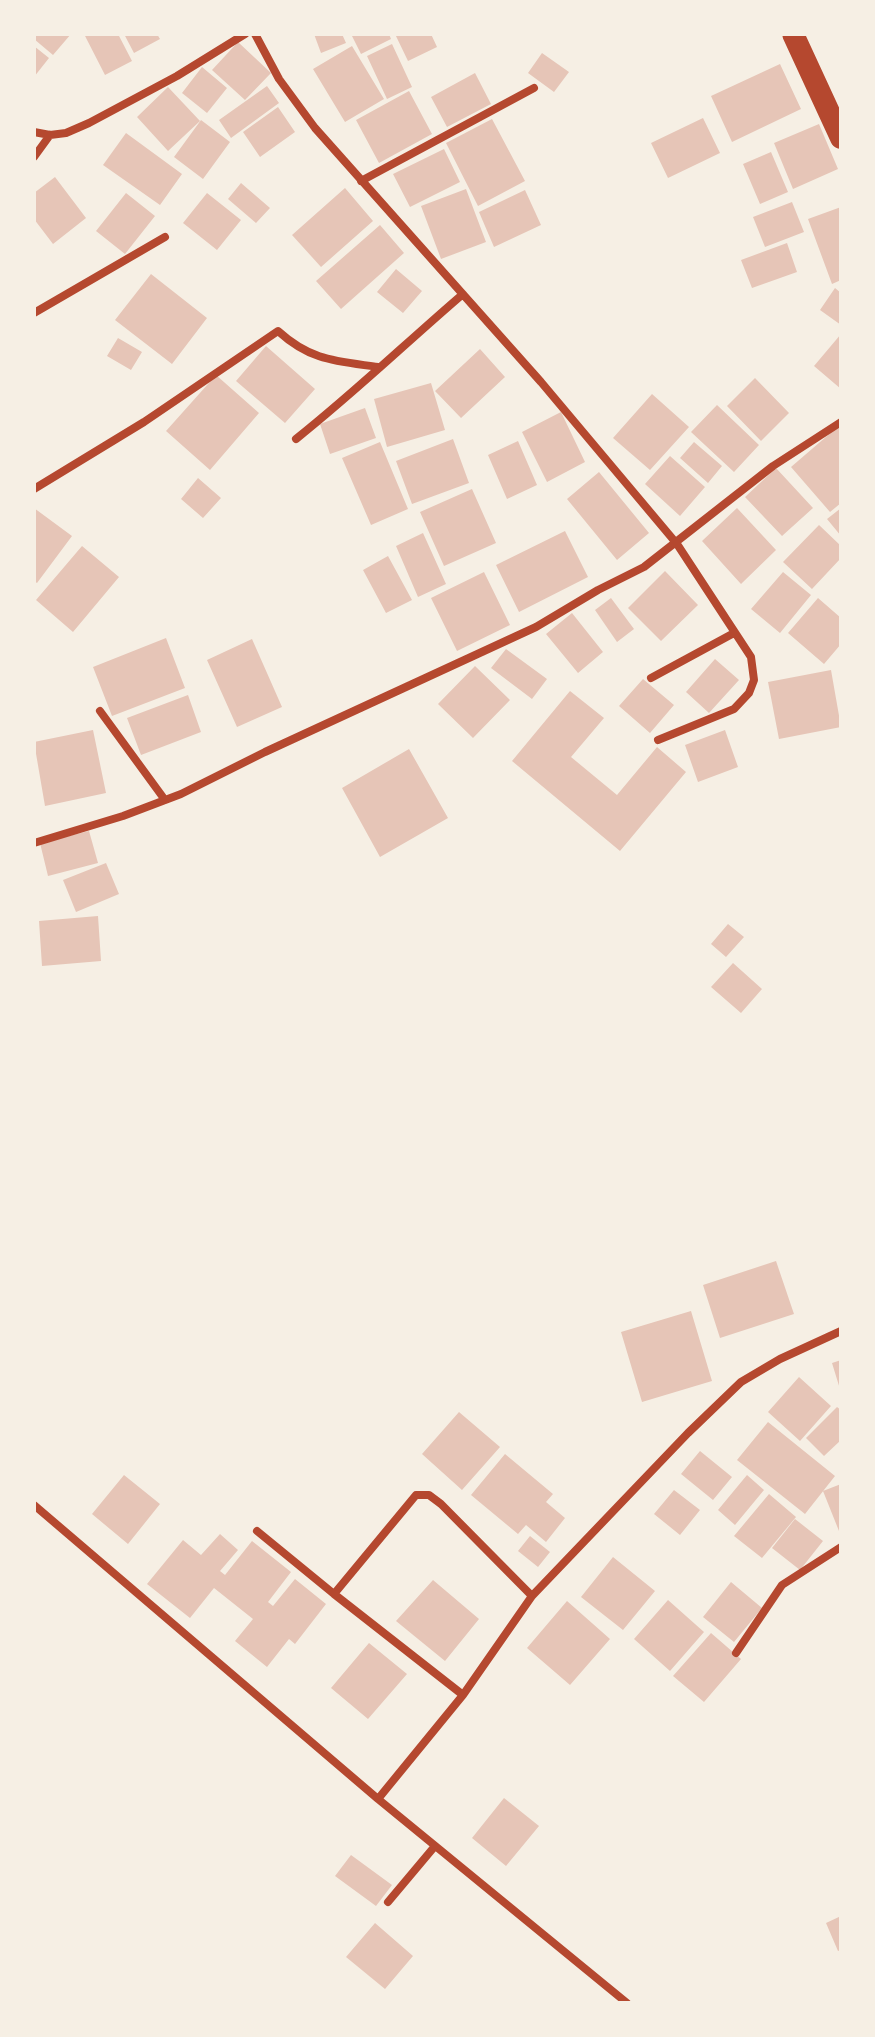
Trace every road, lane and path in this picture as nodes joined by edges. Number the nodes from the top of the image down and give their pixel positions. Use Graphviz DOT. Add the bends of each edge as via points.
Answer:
graph roads {
  1 [pos="245,34"];
  2 [pos="255,34"];
  3 [pos="793,34"];
  4 [pos="534,88"];
  5 [pos="34,132"];
  6 [pos="840,133"];
  7 [pos="50,135"];
  8 [pos="34,157"];
  9 [pos="361,181"];
  10 [pos="165,237"];
  11 [pos="463,294"];
  12 [pos="34,313"];
  13 [pos="378,367"];
  14 [pos="841,422"];
  15 [pos="296,439"];
  16 [pos="34,489"];
  17 [pos="677,544"];
  18 [pos="734,633"];
  19 [pos="651,678"];
  20 [pos="100,711"];
  21 [pos="658,740"];
  22 [pos="165,800"];
  23 [pos="34,843"];
  24 [pos="841,1331"];
  25 [pos="34,1505"];
  26 [pos="257,1531"];
  27 [pos="841,1547"];
  28 [pos="334,1594"];
  29 [pos="532,1596"];
  30 [pos="736,1653"];
  31 [pos="463,1695"];
  32 [pos="378,1799"];
  33 [pos="435,1846"];
  34 [pos="388,1902"];
  35 [pos="627,2003"];
  1 -- 7 [label="street" via="89,123"];
  2 -- 9 [label="street" via="301,111"];
  3 -- 6 [label="highway"];
  4 -- 9 [label="street"];
  5 -- 7 [label="street"];
  7 -- 8 [label="street"];
  9 -- 11 [label="street"];
  10 -- 12 [label="street"];
  11 -- 13 [label="street"];
  11 -- 17 [label="street"];
  13 -- 15 [label="street"];
  13 -- 16 [label="street" via="320,359 278,331"];
  14 -- 17 [label="street" via="773,466"];
  17 -- 18 [label="street"];
  17 -- 22 [label="street" via="492,649"];
  18 -- 19 [label="street"];
  18 -- 21 [label="street" via="755,670 749,693 734,709"];
  20 -- 22 [label="street"];
  22 -- 23 [label="street"];
  24 -- 29 [label="street" via="780,1359 728,1393"];
  25 -- 32 [label="street"];
  26 -- 28 [label="street"];
  27 -- 30 [label="street" via="782,1585"];
  28 -- 29 [label="street" via="422,1494 441,1504"];
  28 -- 31 [label="street"];
  29 -- 31 [label="street"];
  31 -- 32 [label="street"];
  32 -- 33 [label="street"];
  33 -- 34 [label="street"];
  33 -- 35 [label="street"];
}
